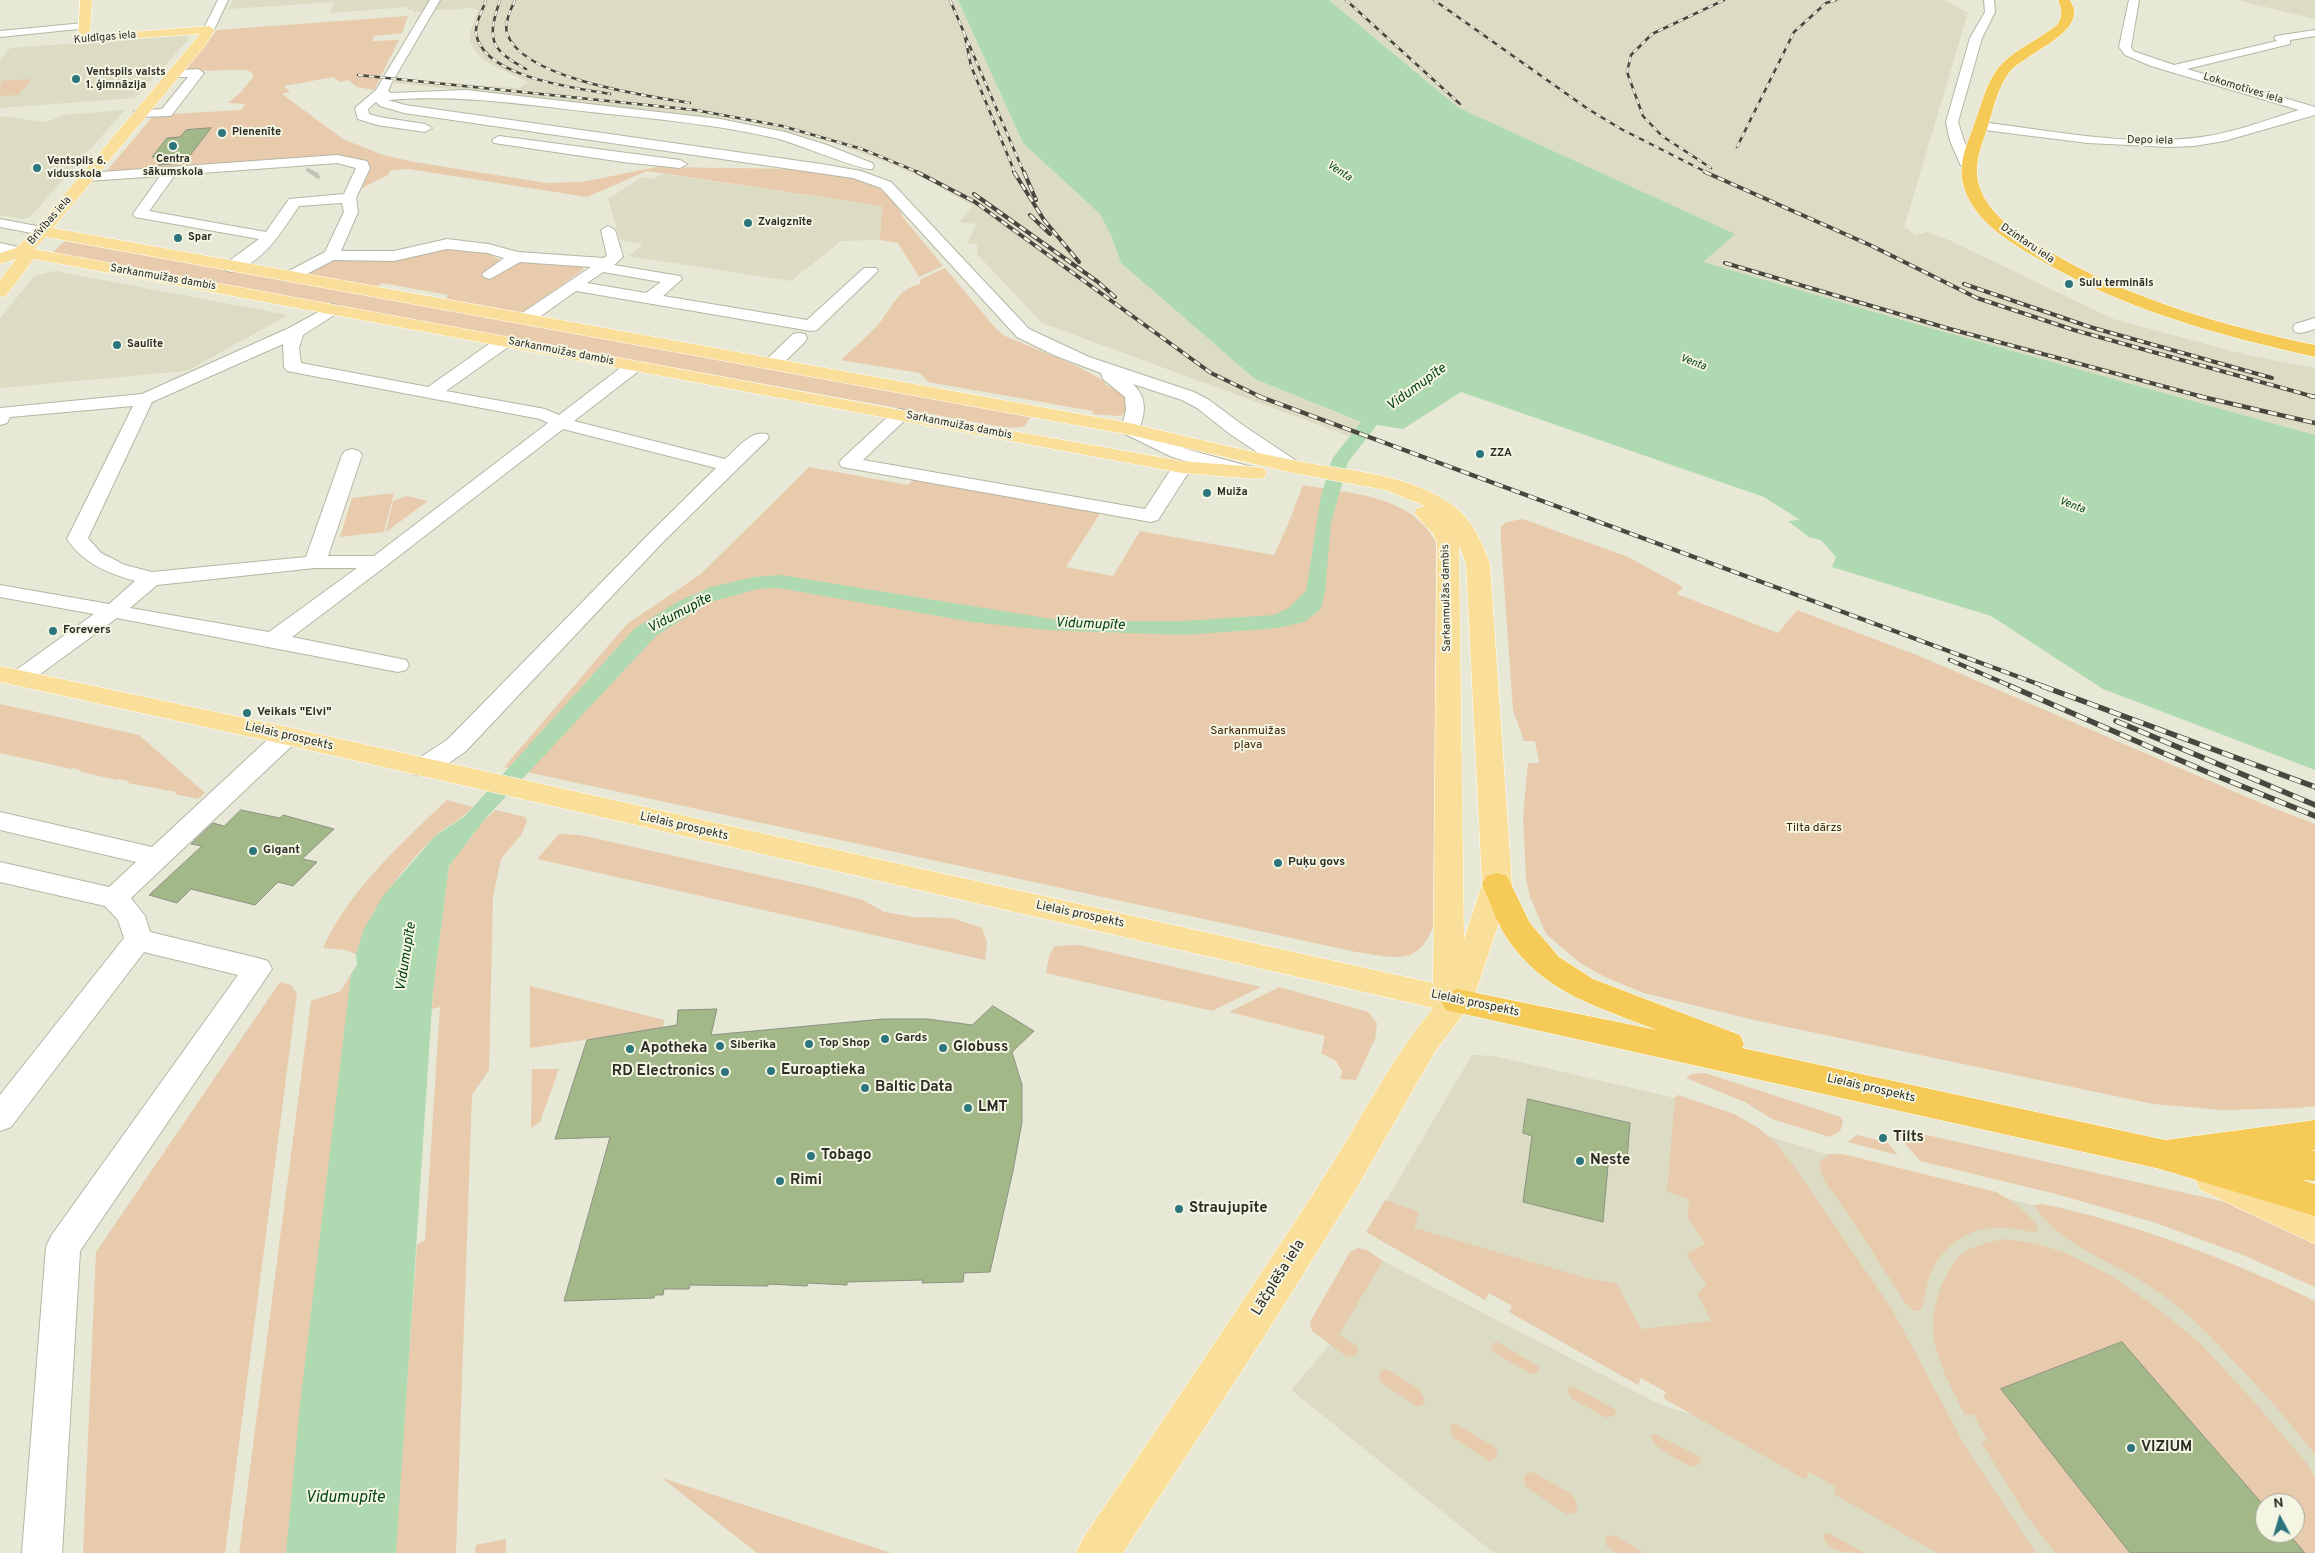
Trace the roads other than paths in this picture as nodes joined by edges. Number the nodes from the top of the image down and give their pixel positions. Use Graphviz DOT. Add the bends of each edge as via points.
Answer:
graph roads {
  1 [pos="86,0"];
  2 [pos="223,0"];
  3 [pos="436,0"];
  4 [pos="1989,0"];
  5 [pos="2064,0"];
  6 [pos="2134,0"];
  7 [pos="209,30"];
  8 [pos="2315,33"];
  9 [pos="0,34"];
  10 [pos="81,35"];
  11 [pos="18,44"];
  12 [pos="0,46"];
  13 [pos="2173,68"];
  14 [pos="174,74"];
  15 [pos="381,92"];
  16 [pos="2314,110"];
  17 [pos="139,114"];
  18 [pos="1981,126"];
  19 [pos="439,130"];
  20 [pos="487,138"];
  21 [pos="1968,166"];
  22 [pos="821,168"];
  23 [pos="171,171"];
  24 [pos="87,177"];
  25 [pos="886,185"];
  26 [pos="349,198"];
  27 [pos="0,223"];
  28 [pos="608,230"];
  29 [pos="42,231"];
  30 [pos="271,237"];
  31 [pos="0,248"];
  32 [pos="22,252"];
  33 [pos="330,255"];
  34 [pos="517,257"];
  35 [pos="0,259"];
  36 [pos="603,265"];
  37 [pos="231,267"];
  38 [pos="875,267"];
  39 [pos="490,274"];
  40 [pos="289,277"];
  41 [pos="574,286"];
  42 [pos="0,292"];
  43 [pos="649,299"];
  44 [pos="333,309"];
  45 [pos="525,319"];
  46 [pos="295,332"];
  47 [pos="805,332"];
  48 [pos="505,342"];
  49 [pos="2315,351"];
  50 [pos="1086,360"];
  51 [pos="772,364"];
  52 [pos="634,366"];
  53 [pos="430,394"];
  54 [pos="1188,396"];
  55 [pos="145,399"];
  56 [pos="1138,409"];
  57 [pos="900,415"];
  58 [pos="0,419"];
  59 [pos="561,423"];
  60 [pos="1130,429"];
  61 [pos="760,438"];
  62 [pos="352,455"];
  63 [pos="729,466"];
  64 [pos="1182,467"];
  65 [pos="1248,472"];
  66 [pos="1302,472"];
  67 [pos="1364,484"];
  68 [pos="315,562"];
  69 [pos="380,562"];
  70 [pos="151,579"];
  71 [pos="0,591"];
  72 [pos="113,611"];
  73 [pos="274,640"];
  74 [pos="398,665"];
  75 [pos="10,676"];
  76 [pos="287,736"];
  77 [pos="422,768"];
  78 [pos="0,821"];
  79 [pos="155,857"];
  80 [pos="0,872"];
  81 [pos="1497,884"];
  82 [pos="114,898"];
  83 [pos="138,940"];
  84 [pos="1457,1001"];
  85 [pos="1806,1075"];
  86 [pos="0,1118"];
  87 [pos="2315,1135"];
  88 [pos="2160,1154"];
  89 [pos="2315,1166"];
  90 [pos="2315,1200"];
  91 [pos="2315,1228"];
  92 [pos="42,1553"];
  93 [pos="1098,1553"];
  1 -- 10 [label="main road"];
  2 -- 7 [label="street, Brīvības iela"];
  3 -- 15 [label="street"];
  4 -- 21 [label="street" via="1990,12 1976,38 1952,122"];
  5 -- 18 [label="highway, Dzintaru iela" via="2069,9 2066,23 2005,68 1994,86"];
  6 -- 13 [label="street, Lokomotīves iela" via="2125,47 2129,53"];
  7 -- 10 [label="main road, Kuldīgas iela"];
  7 -- 14 [label="main road, Brīvības iela"];
  8 -- 13 [label="street, Lokomotīves iela" via="2280,38 2286,42"];
  9 -- 10 [label="street, Kuldīgas iela"];
  11 -- 12 [label="street"];
  13 -- 16 [label="street, Lokomotīves iela"];
  14 -- 17 [label="main road, Brīvības iela"];
  14 -- 17 [label="street" via="198,73 166,113"];
  15 -- 19 [label="street" via="361,108 363,116"];
  15 -- 22 [label="street" via="379,97 384,103 404,109"];
  15 -- 25 [label="street" via="396,97 466,94 748,128 852,158 869,167"];
  16 -- 18 [label="street, Depo iela" via="2195,142 2133,142"];
  17 -- 24 [label="main road, Brīvības iela"];
  18 -- 21 [label="highway, Dzintaru iela"];
  20 -- 22 [label="street" via="672,163"];
  21 -- 49 [label="highway, Dzintaru iela" via="1973,192 1991,218 2025,244 2065,268 2169,311 2236,332"];
  22 -- 25 [label="street" via="856,174"];
  23 -- 24 [label="street"];
  23 -- 26 [label="street" via="317,165 347,159 362,164"];
  23 -- 30 [label="street" via="140,214"];
  24 -- 29 [label="main road, Brīvības iela"];
  25 -- 50 [label="street" via="1023,333"];
  26 -- 30 [label="street" via="298,195"];
  26 -- 33 [label="street" via="351,212"];
  27 -- 29 [label="street, Sarkanmuižas dambis"];
  28 -- 36 [label="street" via="615,257"];
  29 -- 32 [label="main road, Brīvības iela"];
  29 -- 37 [label="main road, Sarkanmuižas dambis"];
  30 -- 37 [label="street"];
  31 -- 32 [label="street, Sarkanmuižas dambis"];
  32 -- 35 [label="main road, Brīvības iela"];
  32 -- 42 [label="main road, Brīvības iela" via="26,258"];
  32 -- 44 [label="main road, Sarkanmuižas dambis"];
  33 -- 34 [label="street" via="394,256 447,244 488,249"];
  33 -- 40 [label="street"];
  34 -- 36 [label="street"];
  34 -- 39 [label="street"];
  36 -- 41 [label="street"];
  36 -- 43 [label="street" via="674,280"];
  37 -- 40 [label="main road, Sarkanmuižas dambis"];
  38 -- 47 [label="street"];
  40 -- 45 [label="main road, Sarkanmuižas dambis"];
  41 -- 43 [label="street"];
  41 -- 45 [label="street"];
  43 -- 47 [label="street"];
  44 -- 46 [label="street"];
  44 -- 48 [label="main road, Sarkanmuižas dambis"];
  45 -- 51 [label="main road, Sarkanmuižas dambis"];
  46 -- 53 [label="street" via="290,348 293,367"];
  46 -- 55 [label="street"];
  47 -- 51 [label="street"];
  48 -- 52 [label="main road, Sarkanmuižas dambis"];
  48 -- 53 [label="street"];
  50 -- 54 [label="street"];
  50 -- 56 [label="street" via="1121,382 1134,396"];
  51 -- 60 [label="main road, Sarkanmuižas dambis"];
  52 -- 57 [label="main road, Sarkanmuižas dambis"];
  52 -- 59 [label="street"];
  53 -- 59 [label="street" via="545,415"];
  54 -- 56 [label="street" via="1150,400"];
  54 -- 66 [label="street"];
  55 -- 58 [label="street" via="4,412"];
  55 -- 70 [label="street" via="77,539 94,558"];
  56 -- 60 [label="street"];
  57 -- 64 [label="main road, Sarkanmuižas dambis"];
  57 -- 64 [label="street" via="849,463 1151,516"];
  59 -- 63 [label="street"];
  59 -- 69 [label="street"];
  60 -- 65 [label="street" via="1179,453"];
  60 -- 66 [label="main road, Sarkanmuižas dambis"];
  61 -- 63 [label="street"];
  62 -- 68 [label="street"];
  63 -- 77 [label="street" via="456,746"];
  64 -- 65 [label="main road, Sarkanmuižas dambis"];
  65 -- 66 [label="main road, Sarkanmuižas dambis"];
  66 -- 67 [label="main road, Sarkanmuižas dambis"];
  67 -- 81 [label="main road, Sarkanmuižas dambis" via="1400,488 1433,502 1459,523 1472,544 1478,564"];
  67 -- 84 [label="main road, Sarkanmuižas dambis" via="1415,505 1432,518 1448,542 1447,980"];
  68 -- 69 [label="street"];
  68 -- 70 [label="street"];
  69 -- 73 [label="street"];
  70 -- 72 [label="street"];
  71 -- 72 [label="street"];
  72 -- 73 [label="street"];
  72 -- 75 [label="street"];
  73 -- 74 [label="street"];
  75 -- 76 [label="main road, Lielais prospekts"];
  76 -- 77 [label="main road, Lielais prospekts"];
  76 -- 79 [label="street"];
  77 -- 84 [label="main road, Lielais prospekts"];
  78 -- 79 [label="street"];
  79 -- 82 [label="street"];
  80 -- 82 [label="street"];
  81 -- 84 [label="main road, Lāčplēša iela"];
  81 -- 85 [label="highway" via="1526,942 1548,965 1582,988"];
  82 -- 83 [label="street" via="131,916"];
  83 -- 86 [label="street"];
  83 -- 92 [label="street" via="258,968 63,1246"];
  84 -- 85 [label="highway, Lielais prospekts"];
  84 -- 93 [label="main road, Lāčplēša iela" via="1423,1043 1270,1294"];
  85 -- 88 [label="highway, Lielais prospekts"];
  87 -- 88 [label="highway"];
  88 -- 89 [label="highway"];
  88 -- 90 [label="highway"];
  88 -- 91 [label="main road"];
}
